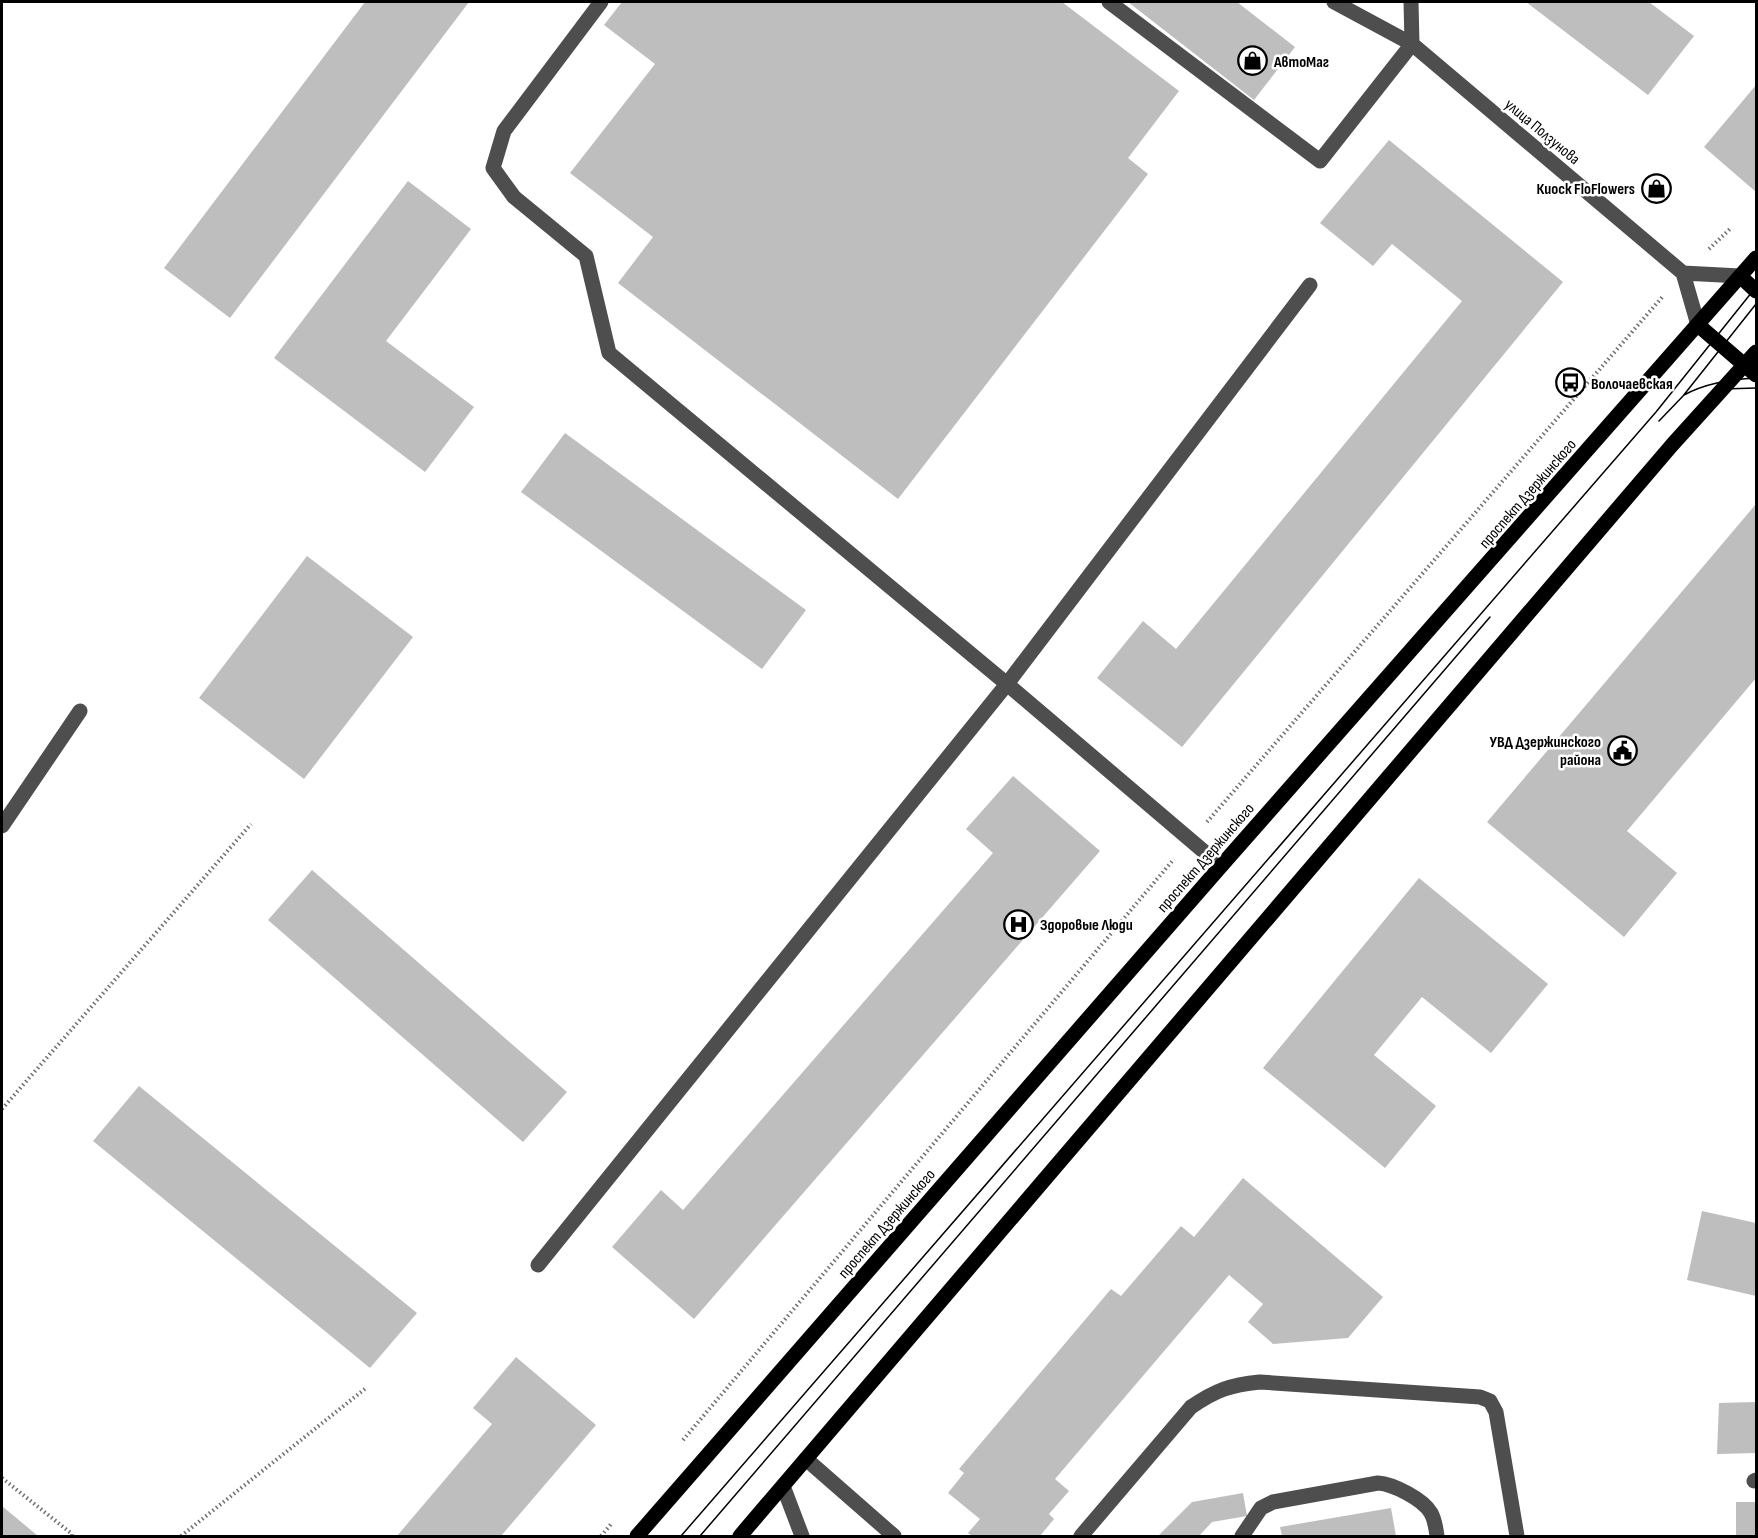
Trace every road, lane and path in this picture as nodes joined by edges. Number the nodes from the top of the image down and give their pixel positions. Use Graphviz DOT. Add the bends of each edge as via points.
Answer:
graph roads {
  1 [pos="601,2"];
  2 [pos="1109,2"];
  3 [pos="1334,2"];
  4 [pos="1411,2"];
  5 [pos="1412,44"];
  6 [pos="1731,228"];
  7 [pos="1756,258"];
  8 [pos="1683,273"];
  9 [pos="1740,276"];
  10 [pos="1310,285"];
  11 [pos="1756,291"];
  12 [pos="1698,326"];
  13 [pos="1756,352"];
  14 [pos="1751,370"];
  15 [pos="1007,684"];
  16 [pos="80,711"];
  17 [pos="251,824"];
  18 [pos="2,826"];
  19 [pos="1191,839"];
  20 [pos="1221,866"];
  21 [pos="2,1109"];
  22 [pos="538,1265"];
  23 [pos="366,1388"];
  24 [pos="678,1446"];
  25 [pos="806,1459"];
  26 [pos="2,1478"];
  27 [pos="783,1486"];
  28 [pos="616,1518"];
  29 [pos="72,1536"];
  30 [pos="181,1536"];
  31 [pos="601,1536"];
  32 [pos="637,1536"];
  33 [pos="740,1536"];
  34 [pos="802,1536"];
  35 [pos="894,1536"];
  36 [pos="1081,1536"];
  37 [pos="1242,1536"];
  38 [pos="1437,1536"];
  39 [pos="1517,1536"];
  1 -- 15 [label="street" via="504,131 493,168 514,197 586,256 609,353"];
  2 -- 5 [label="street" via="1320,161"];
  3 -- 5 [label="street, улица Ползунова"];
  4 -- 5 [label="street"];
  5 -- 8 [label="street, улица Ползунова"];
  6 -- 8 [label="path"];
  7 -- 9 [label="main road, проспект Дзержинского"];
  8 -- 9 [label="street"];
  8 -- 12 [label="street"];
  8 -- 19 [label="path"];
  9 -- 11 [label="main road"];
  9 -- 12 [label="main road, проспект Дзержинского"];
  10 -- 15 [label="street"];
  12 -- 14 [label="main road"];
  12 -- 20 [label="main road, проспект Дзержинского"];
  13 -- 14 [label="main road"];
  14 -- 25 [label="main road" via="1672,445"];
  15 -- 19 [label="street"];
  15 -- 22 [label="street"];
  16 -- 18 [label="street"];
  17 -- 21 [label="path"];
  19 -- 20 [label="street"];
  19 -- 24 [label="path"];
  20 -- 32 [label="main road, проспект Дзержинского"];
  23 -- 30 [label="path"];
  25 -- 27 [label="main road"];
  25 -- 35 [label="street"];
  26 -- 29 [label="path"];
  27 -- 33 [label="main road"];
  27 -- 34 [label="street"];
  28 -- 31 [label="path"];
  36 -- 39 [label="street" via="1191,1407 1212,1393 1237,1384 1260,1382 1480,1396 1490,1401 1496,1412"];
  37 -- 38 [label="street" via="1261,1508 1274,1502 1378,1483 1400,1489 1426,1507"];
}
